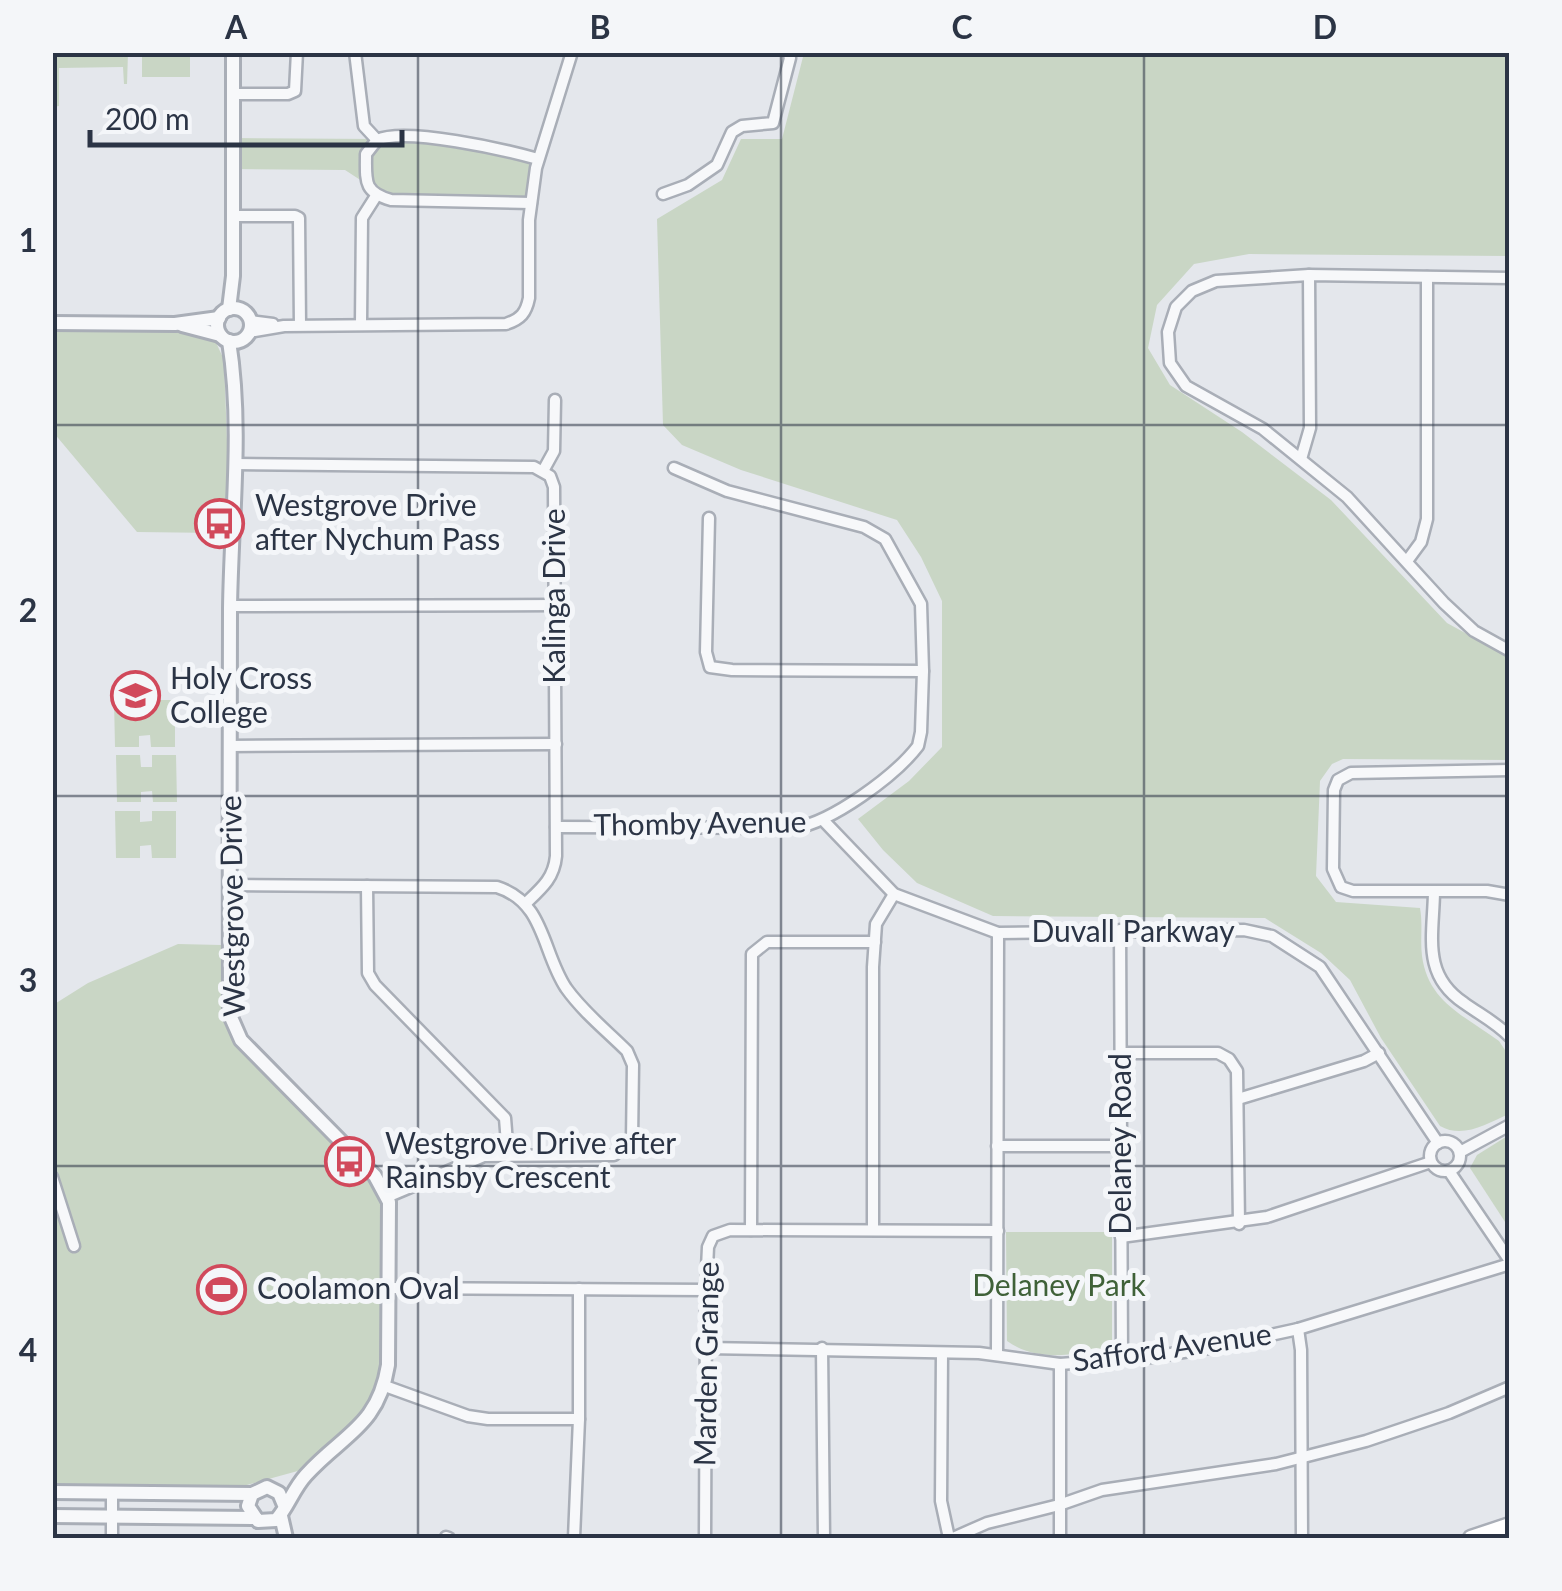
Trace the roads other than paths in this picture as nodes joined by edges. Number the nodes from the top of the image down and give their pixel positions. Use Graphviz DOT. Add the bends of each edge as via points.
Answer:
graph roads {
  1 [pos="233,52"];
  2 [pos="297,52"];
  3 [pos="356,52"];
  4 [pos="572,52"];
  5 [pos="788,52"];
  6 [pos="233,94"];
  7 [pos="378,140"];
  8 [pos="538,159"];
  9 [pos="663,194"];
  10 [pos="376,196"];
  11 [pos="531,203"];
  12 [pos="233,216"];
  13 [pos="1309,275"];
  14 [pos="1427,277"];
  15 [pos="1510,278"];
  16 [pos="361,323"];
  17 [pos="52,324"];
  18 [pos="235,326"];
  19 [pos="300,326"];
  20 [pos="555,400"];
  21 [pos="1300,459"];
  22 [pos="235,464"];
  23 [pos="674,468"];
  24 [pos="544,470"];
  25 [pos="709,518"];
  26 [pos="1407,561"];
  27 [pos="556,605"];
  28 [pos="230,606"];
  29 [pos="1509,649"];
  30 [pos="923,670"];
  31 [pos="556,744"];
  32 [pos="230,746"];
  33 [pos="1510,770"];
  34 [pos="824,820"];
  35 [pos="556,827"];
  36 [pos="230,885"];
  37 [pos="367,886"];
  38 [pos="1434,893"];
  39 [pos="894,894"];
  40 [pos="1510,895"];
  41 [pos="526,903"];
  42 [pos="1120,930"];
  43 [pos="998,933"];
  44 [pos="875,942"];
  45 [pos="1510,1037"];
  46 [pos="1120,1053"];
  47 [pos="1378,1053"];
  48 [pos="1238,1098"];
  49 [pos="1510,1125"];
  50 [pos="1438,1143"];
  51 [pos="998,1146"];
  52 [pos="1120,1146"];
  53 [pos="1460,1152"];
  54 [pos="508,1156"];
  55 [pos="1431,1162"];
  56 [pos="1449,1171"];
  57 [pos="52,1177"];
  58 [pos="387,1198"];
  59 [pos="1239,1224"];
  60 [pos="751,1230"];
  61 [pos="873,1230"];
  62 [pos="998,1231"];
  63 [pos="1121,1237"];
  64 [pos="74,1246"];
  65 [pos="1510,1262"];
  66 [pos="388,1288"];
  67 [pos="579,1289"];
  68 [pos="706,1290"];
  69 [pos="1298,1329"];
  70 [pos="706,1348"];
  71 [pos="822,1348"];
  72 [pos="942,1353"];
  73 [pos="996,1355"];
  74 [pos="1122,1358"];
  75 [pos="1060,1364"];
  76 [pos="385,1386"];
  77 [pos="1510,1387"];
  78 [pos="579,1418"];
  79 [pos="1302,1458"];
  80 [pos="309,1471"];
  81 [pos="273,1489"];
  82 [pos="52,1492"];
  83 [pos="112,1492"];
  84 [pos="252,1494"];
  85 [pos="1060,1505"];
  86 [pos="282,1510"];
  87 [pos="52,1516"];
  88 [pos="112,1517"];
  89 [pos="258,1520"];
  90 [pos="1510,1525"];
  91 [pos="112,1538"];
  92 [pos="275,1538"];
  93 [pos="286,1538"];
  94 [pos="574,1538"];
  95 [pos="705,1538"];
  96 [pos="824,1538"];
  97 [pos="951,1538"];
  98 [pos="1060,1538"];
  99 [pos="1302,1538"];
  100 [pos="1471,1538"];
  1 -- 6 [label="street, Westgrove Drive"];
  2 -- 6 [label="street" via="295,91"];
  3 -- 7 [label="street" via="364,126"];
  4 -- 8 [label="street"];
  5 -- 9 [label="street" via="772,122 732,132 717,164 688,186"];
  6 -- 12 [label="street, Westgrove Drive"];
  7 -- 8 [label="street" via="398,136 476,145"];
  7 -- 10 [label="street" via="366,154 366,176"];
  8 -- 11 [label="street"];
  10 -- 11 [label="street"];
  10 -- 16 [label="street" via="362,218"];
  11 -- 16 [label="street" via="528,298 518,320"];
  12 -- 18 [label="street, Westgrove Drive"];
  12 -- 19 [label="street" via="299,218"];
  13 -- 14 [label="street"];
  13 -- 21 [label="street" via="1310,428"];
  13 -- 21 [label="street" via="1216,281 1176,307 1168,332 1170,364 1186,386 1263,429"];
  14 -- 15 [label="street"];
  14 -- 26 [label="street" via="1427,518"];
  16 -- 19 [label="street"];
  17 -- 18 [label="street"];
  18 -- 19 [label="street"];
  18 -- 22 [label="street, Westgrove Drive"];
  20 -- 24 [label="street" via="554,452"];
  21 -- 26 [label="street"];
  22 -- 24 [label="street, Kalinga Drive"];
  22 -- 28 [label="street, Westgrove Drive"];
  23 -- 30 [label="street, Thomby Avenue" via="727,490 864,526 884,539 921,604"];
  24 -- 27 [label="street, Kalinga Drive" via="554,487"];
  25 -- 30 [label="street" via="710,667"];
  26 -- 29 [label="street" via="1474,631"];
  27 -- 28 [label="street"];
  27 -- 31 [label="street, Kalinga Drive"];
  28 -- 32 [label="street, Westgrove Drive"];
  30 -- 34 [label="street, Thomby Avenue" via="918,746"];
  31 -- 32 [label="street"];
  31 -- 35 [label="street, Kalinga Drive"];
  32 -- 36 [label="street, Westgrove Drive"];
  33 -- 38 [label="street" via="1350,772 1338,780 1334,869 1341,887"];
  34 -- 35 [label="street, Thomby Avenue" via="795,828"];
  34 -- 39 [label="street, Duvall Parkway"];
  35 -- 41 [label="street, Kalinga Drive" via="554,870"];
  36 -- 37 [label="street"];
  36 -- 58 [label="street, Westgrove Drive" via="235,1030 375,1176"];
  37 -- 41 [label="street" via="497,887"];
  37 -- 54 [label="street" via="368,974 505,1118"];
  38 -- 40 [label="street"];
  38 -- 45 [label="street" via="1438,980"];
  39 -- 43 [label="street, Duvall Parkway"];
  39 -- 44 [label="street" via="876,924"];
  41 -- 54 [label="street" via="565,986 628,1051 632,1140 614,1155"];
  42 -- 43 [label="street, Duvall Parkway"];
  42 -- 46 [label="street, Delaney Road"];
  42 -- 47 [label="street, Duvall Parkway" via="1272,936 1320,967"];
  43 -- 51 [label="street"];
  44 -- 60 [label="street" via="767,942 752,954"];
  44 -- 61 [label="street"];
  46 -- 48 [label="street" via="1218,1053 1236,1071"];
  46 -- 52 [label="street, Delaney Road"];
  47 -- 48 [label="street"];
  47 -- 50 [label="street, Duvall Parkway"];
  48 -- 59 [label="street"];
  49 -- 53 [label="street"];
  50 -- 53 [label="street" via="1450,1142"];
  50 -- 55 [label="street"];
  51 -- 52 [label="street"];
  51 -- 62 [label="street"];
  52 -- 63 [label="street, Delaney Road"];
  53 -- 56 [label="street" via="1460,1162"];
  54 -- 58 [label="street" via="484,1156"];
  55 -- 56 [label="street"];
  55 -- 59 [label="street"];
  56 -- 65 [label="street"];
  57 -- 64 [label="street"];
  58 -- 66 [label="street"];
  59 -- 63 [label="street"];
  60 -- 61 [label="street, Marden Grange"];
  60 -- 68 [label="street, Marden Grange" via="714,1236"];
  61 -- 62 [label="street, Marden Grange"];
  62 -- 73 [label="street"];
  63 -- 74 [label="street, Delaney Road"];
  65 -- 69 [label="street, Safford Avenue"];
  66 -- 67 [label="street"];
  66 -- 76 [label="street"];
  67 -- 68 [label="street"];
  67 -- 78 [label="street"];
  68 -- 70 [label="street, Marden Grange"];
  69 -- 74 [label="street, Safford Avenue"];
  69 -- 79 [label="street"];
  70 -- 71 [label="street, Safford Avenue"];
  70 -- 95 [label="street, Marden Grange"];
  71 -- 72 [label="street, Safford Avenue"];
  71 -- 96 [label="street"];
  72 -- 73 [label="street, Safford Avenue"];
  72 -- 97 [label="street" via="941,1502"];
  73 -- 75 [label="street, Safford Avenue"];
  74 -- 75 [label="street, Safford Avenue"];
  75 -- 85 [label="street"];
  76 -- 78 [label="street" via="468,1416"];
  76 -- 80 [label="street" via="368,1418"];
  77 -- 79 [label="street" via="1384,1436"];
  78 -- 94 [label="street"];
  79 -- 85 [label="street" via="1102,1490"];
  79 -- 99 [label="street"];
  80 -- 81 [label="street"];
  80 -- 86 [label="street"];
  81 -- 84 [label="street"];
  81 -- 86 [label="street"];
  82 -- 83 [label="street"];
  83 -- 84 [label="street"];
  83 -- 88 [label="street"];
  84 -- 89 [label="street" via="248,1506"];
  85 -- 97 [label="street"];
  85 -- 98 [label="street"];
  86 -- 89 [label="street"];
  86 -- 93 [label="street"];
  87 -- 88 [label="street"];
  88 -- 89 [label="street"];
  88 -- 91 [label="street"];
  89 -- 92 [label="street"];
  90 -- 100 [label="main road"];
}
